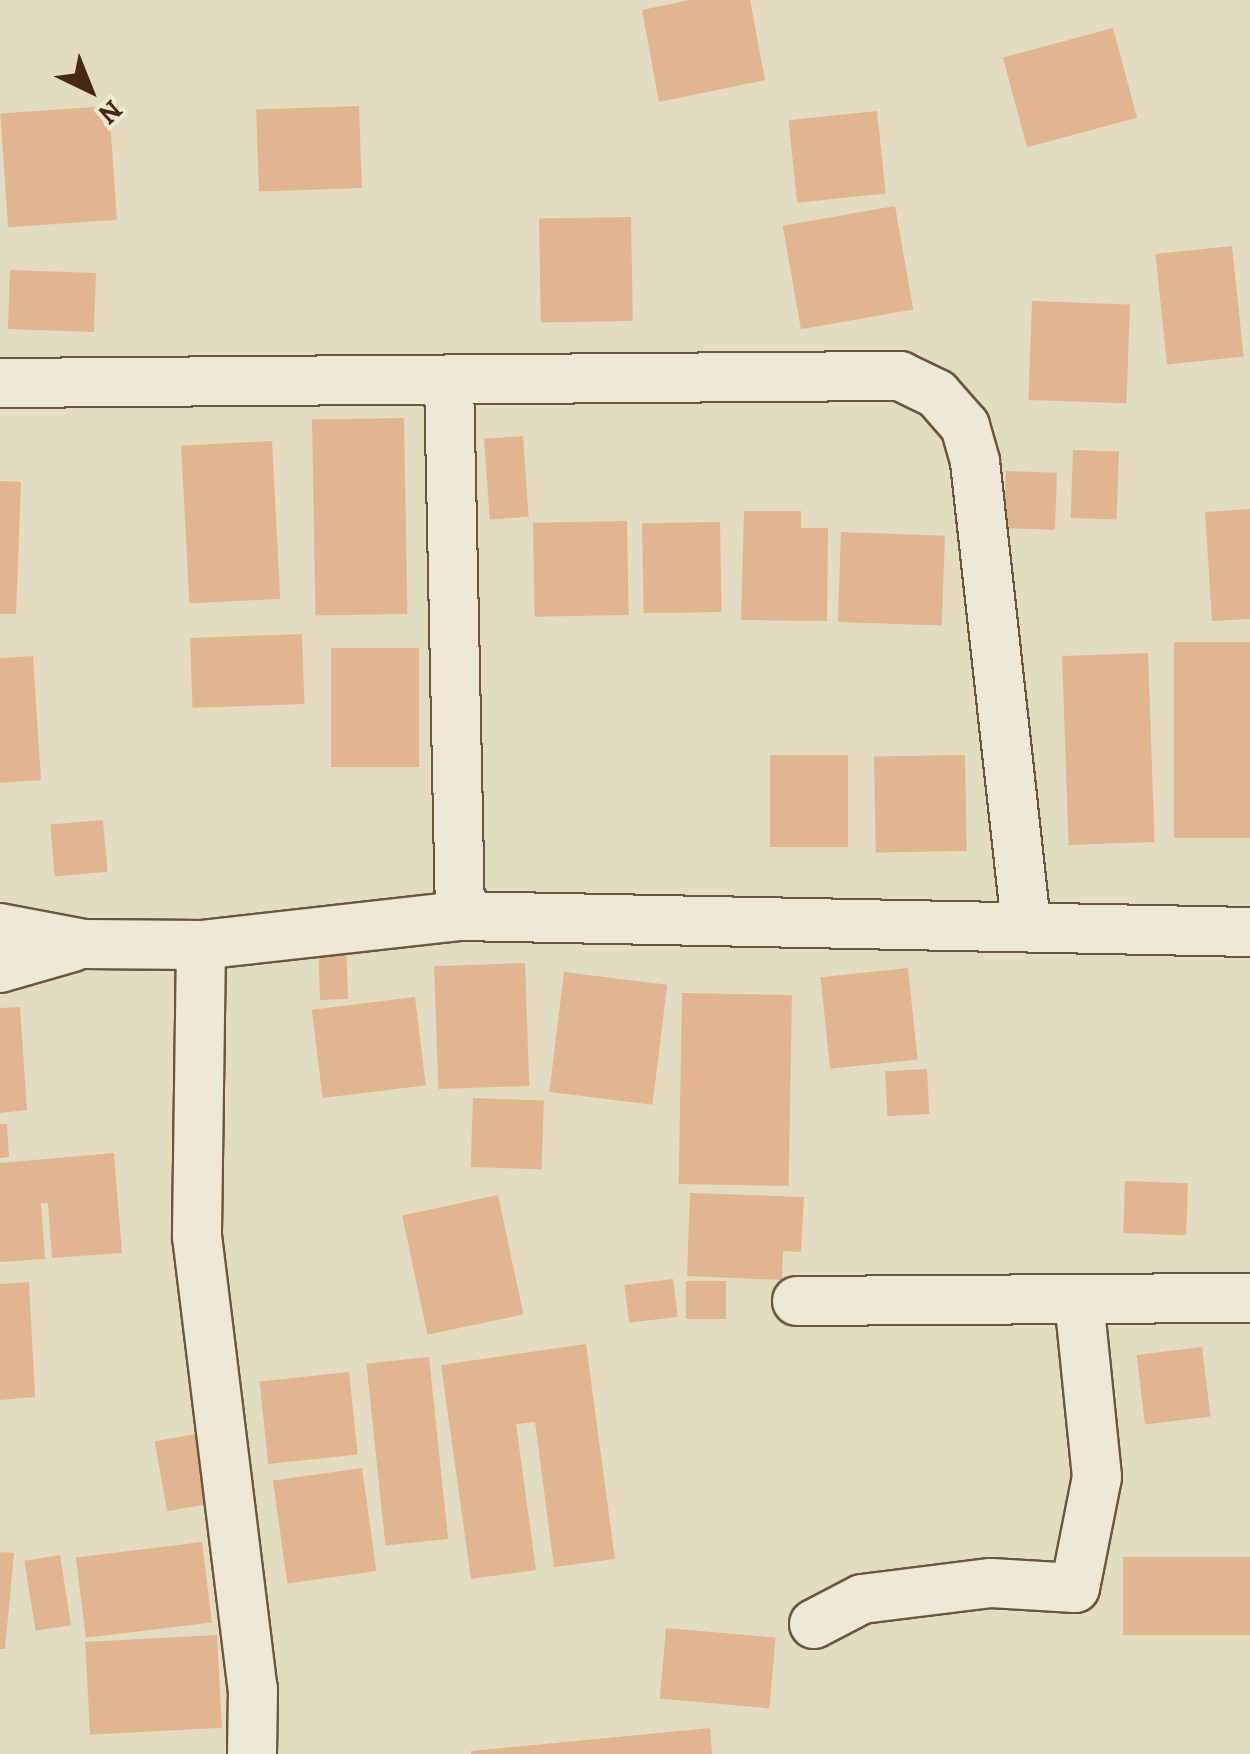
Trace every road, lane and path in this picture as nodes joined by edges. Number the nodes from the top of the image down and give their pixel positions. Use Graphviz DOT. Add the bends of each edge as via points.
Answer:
graph roads {
  1 [pos="449,380"];
  2 [pos="0,383"];
  3 [pos="460,916"];
  4 [pos="1026,924"];
  5 [pos="0,928"];
  6 [pos="1250,932"];
  7 [pos="84,944"];
  8 [pos="201,945"];
  9 [pos="0,968"];
  10 [pos="1250,1298"];
  11 [pos="1079,1299"];
  12 [pos="797,1301"];
  13 [pos="814,1624"];
  14 [pos="252,1754"];
  1 -- 2 [label="street"];
  1 -- 3 [label="street"];
  1 -- 4 [label="street" via="900,376 937,394 965,426 976,462"];
  3 -- 4 [label="street"];
  3 -- 8 [label="street"];
  4 -- 6 [label="street"];
  5 -- 7 [label="street"];
  7 -- 8 [label="street"];
  7 -- 9 [label="street"];
  8 -- 14 [label="street" via="196,1236 254,1689"];
  10 -- 11 [label="street"];
  11 -- 12 [label="street"];
  11 -- 13 [label="street" via="1097,1477 1075,1588 991,1583 862,1599"];
}
